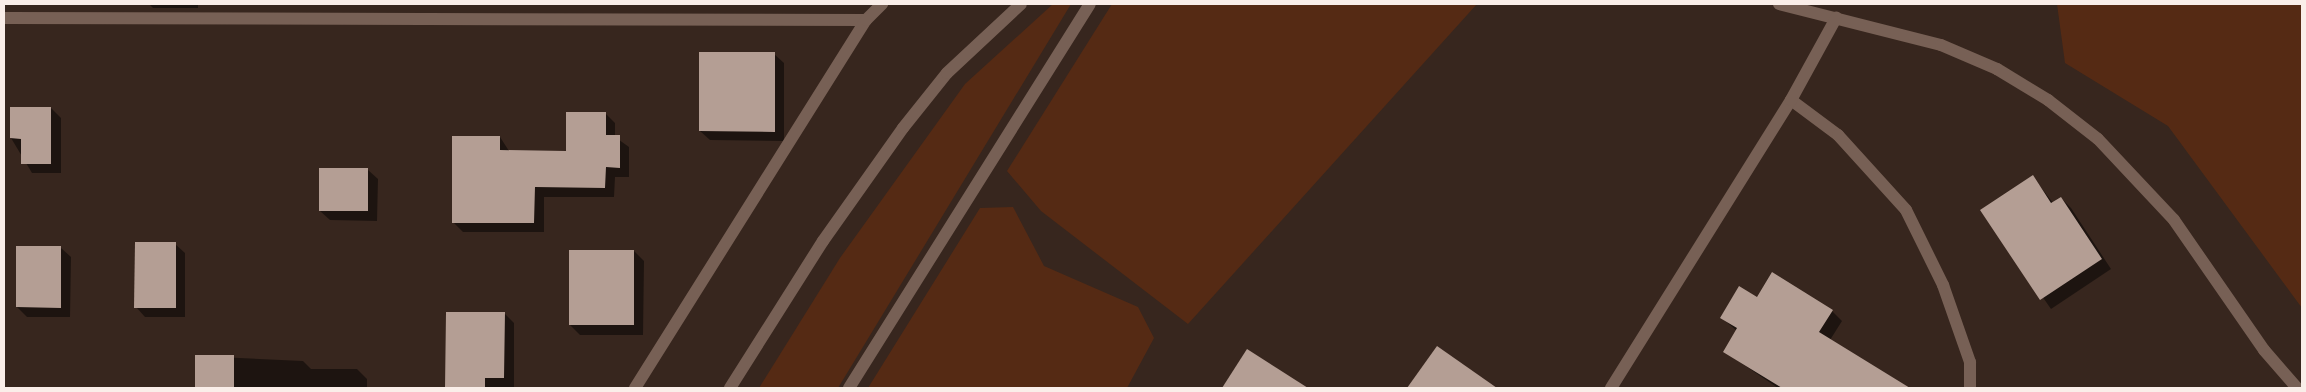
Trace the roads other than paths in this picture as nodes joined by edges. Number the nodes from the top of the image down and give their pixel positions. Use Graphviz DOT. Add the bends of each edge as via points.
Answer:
graph roads {
  1 [pos="882,4"];
  2 [pos="1021,4"];
  3 [pos="1090,4"];
  4 [pos="1779,4"];
  5 [pos="4,18"];
  6 [pos="1836,18"];
  7 [pos="866,20"];
  8 [pos="1791,100"];
  9 [pos="635,388"];
  10 [pos="730,388"];
  11 [pos="849,388"];
  12 [pos="1611,388"];
  13 [pos="1970,388"];
  14 [pos="2297,388"];
  1 -- 7 [label="street"];
  2 -- 10 [label="street" via="947,73 903,128 823,241"];
  3 -- 11 [label="street"];
  4 -- 6 [label="street"];
  5 -- 7 [label="street"];
  6 -- 8 [label="street"];
  6 -- 14 [label="street" via="1941,45 1997,69 2098,139 2174,220 2264,350"];
  7 -- 9 [label="street"];
  8 -- 12 [label="street"];
  8 -- 13 [label="street" via="1838,134 1906,210 1943,285 1970,362"];
}
